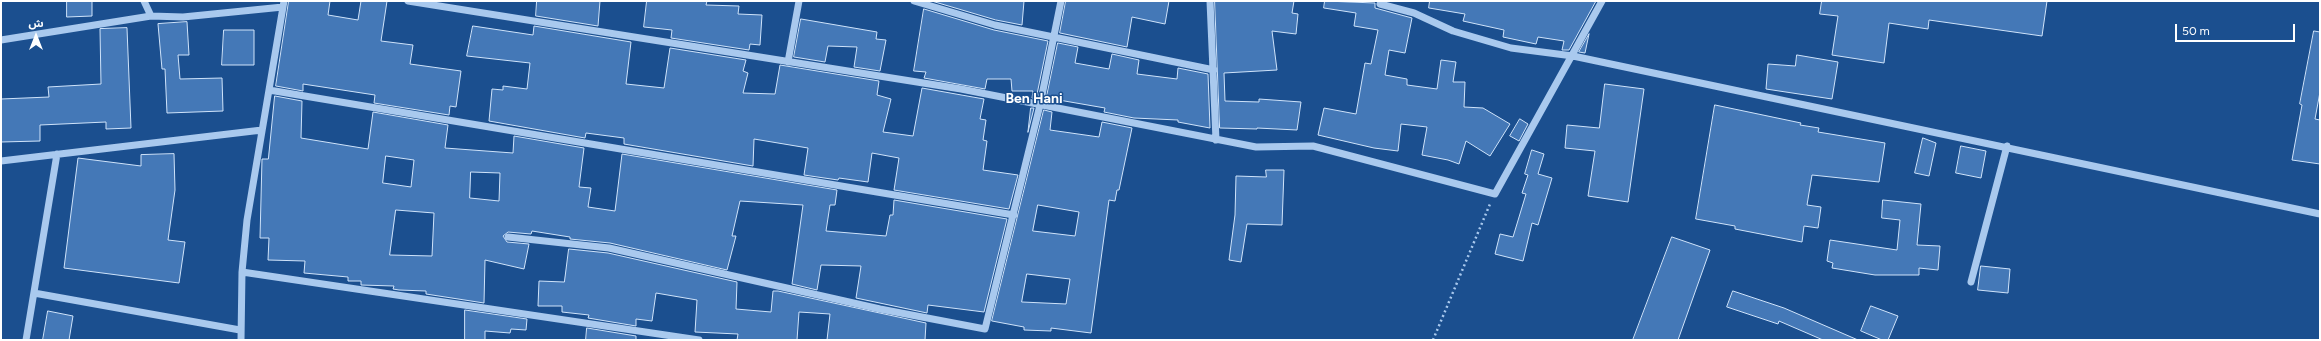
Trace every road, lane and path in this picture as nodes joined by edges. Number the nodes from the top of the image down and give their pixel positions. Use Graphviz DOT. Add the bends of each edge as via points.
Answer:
graph roads {
  1 [pos="144,1"];
  2 [pos="408,1"];
  3 [pos="799,1"];
  4 [pos="914,1"];
  5 [pos="1061,1"];
  6 [pos="1210,1"];
  7 [pos="1602,1"];
  8 [pos="283,4"];
  9 [pos="1380,4"];
  10 [pos="151,16"];
  11 [pos="1055,38"];
  12 [pos="1,40"];
  13 [pos="1573,56"];
  14 [pos="788,62"];
  15 [pos="1214,70"];
  16 [pos="269,90"];
  17 [pos="1040,105"];
  18 [pos="262,130"];
  19 [pos="1216,140"];
  20 [pos="2007,146"];
  21 [pos="57,154"];
  22 [pos="1,161"];
  23 [pos="1495,194"];
  24 [pos="2320,214"];
  25 [pos="1014,216"];
  26 [pos="508,237"];
  27 [pos="242,272"];
  28 [pos="1971,282"];
  29 [pos="34,293"];
  30 [pos="240,330"];
  31 [pos="26,340"];
  32 [pos="241,340"];
  33 [pos="699,340"];
  34 [pos="1433,340"];
  1 -- 10 [label="street"];
  2 -- 14 [label="street"];
  3 -- 14 [label="street"];
  4 -- 11 [label="street" via="995,25"];
  5 -- 11 [label="street"];
  6 -- 15 [label="street"];
  7 -- 13 [label="street"];
  8 -- 10 [label="street" via="183,17"];
  8 -- 16 [label="street"];
  9 -- 13 [label="street" via="1414,12 1453,31 1512,48"];
  10 -- 12 [label="street"];
  11 -- 15 [label="street"];
  11 -- 17 [label="street"];
  13 -- 20 [label="street"];
  13 -- 23 [label="street"];
  14 -- 17 [label="street" via="961,89"];
  15 -- 19 [label="street"];
  16 -- 18 [label="street"];
  16 -- 25 [label="street"];
  17 -- 19 [label="street"];
  17 -- 25 [label="street"];
  18 -- 21 [label="street"];
  18 -- 27 [label="street"];
  19 -- 23 [label="street" via="1256,147 1313,146"];
  20 -- 24 [label="street"];
  20 -- 28 [label="street"];
  21 -- 22 [label="street"];
  21 -- 29 [label="street"];
  23 -- 34 [label="path"];
  25 -- 26 [label="street" via="985,329 880,309 609,248"];
  27 -- 30 [label="street"];
  27 -- 33 [label="street"];
  29 -- 30 [label="street"];
  29 -- 31 [label="street"];
  30 -- 32 [label="street"];
}
